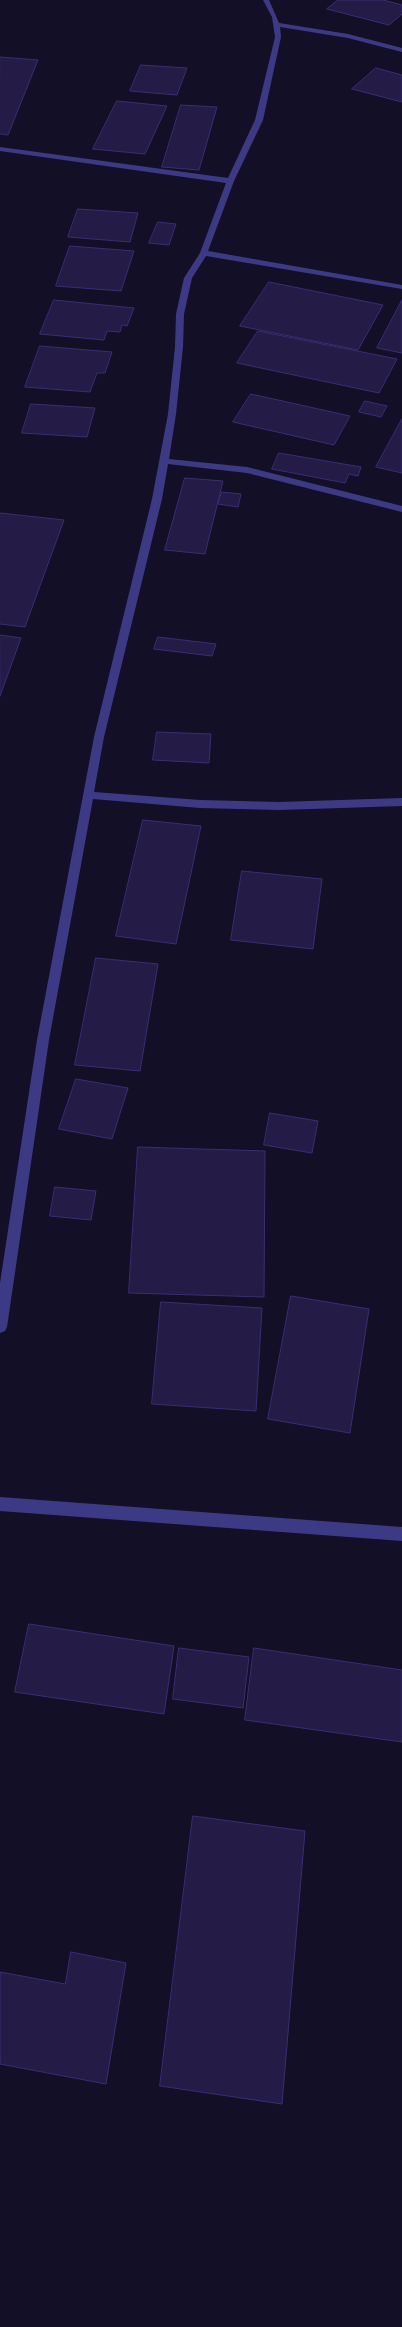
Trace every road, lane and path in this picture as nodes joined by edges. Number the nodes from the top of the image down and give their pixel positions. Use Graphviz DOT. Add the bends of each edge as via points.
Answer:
graph roads {
  1 [pos="266,0"];
  2 [pos="276,24"];
  3 [pos="402,50"];
  4 [pos="0,149"];
  5 [pos="230,181"];
  6 [pos="204,253"];
  7 [pos="402,287"];
  8 [pos="163,461"];
  9 [pos="402,509"];
  10 [pos="89,795"];
  11 [pos="402,802"];
  12 [pos="0,1327"];
  13 [pos="0,1504"];
  14 [pos="402,1534"];
  1 -- 2 [label="street"];
  2 -- 3 [label="street" via="348,36"];
  2 -- 5 [label="street" via="275,56 259,120"];
  4 -- 5 [label="street"];
  5 -- 6 [label="street"];
  6 -- 7 [label="street"];
  6 -- 8 [label="street" via="188,278 180,314 172,414"];
  8 -- 9 [label="street" via="247,470"];
  8 -- 10 [label="street" via="139,581 99,737"];
  10 -- 11 [label="street" via="200,804 279,806"];
  10 -- 12 [label="street" via="43,1040"];
  13 -- 14 [label="street"];
}
